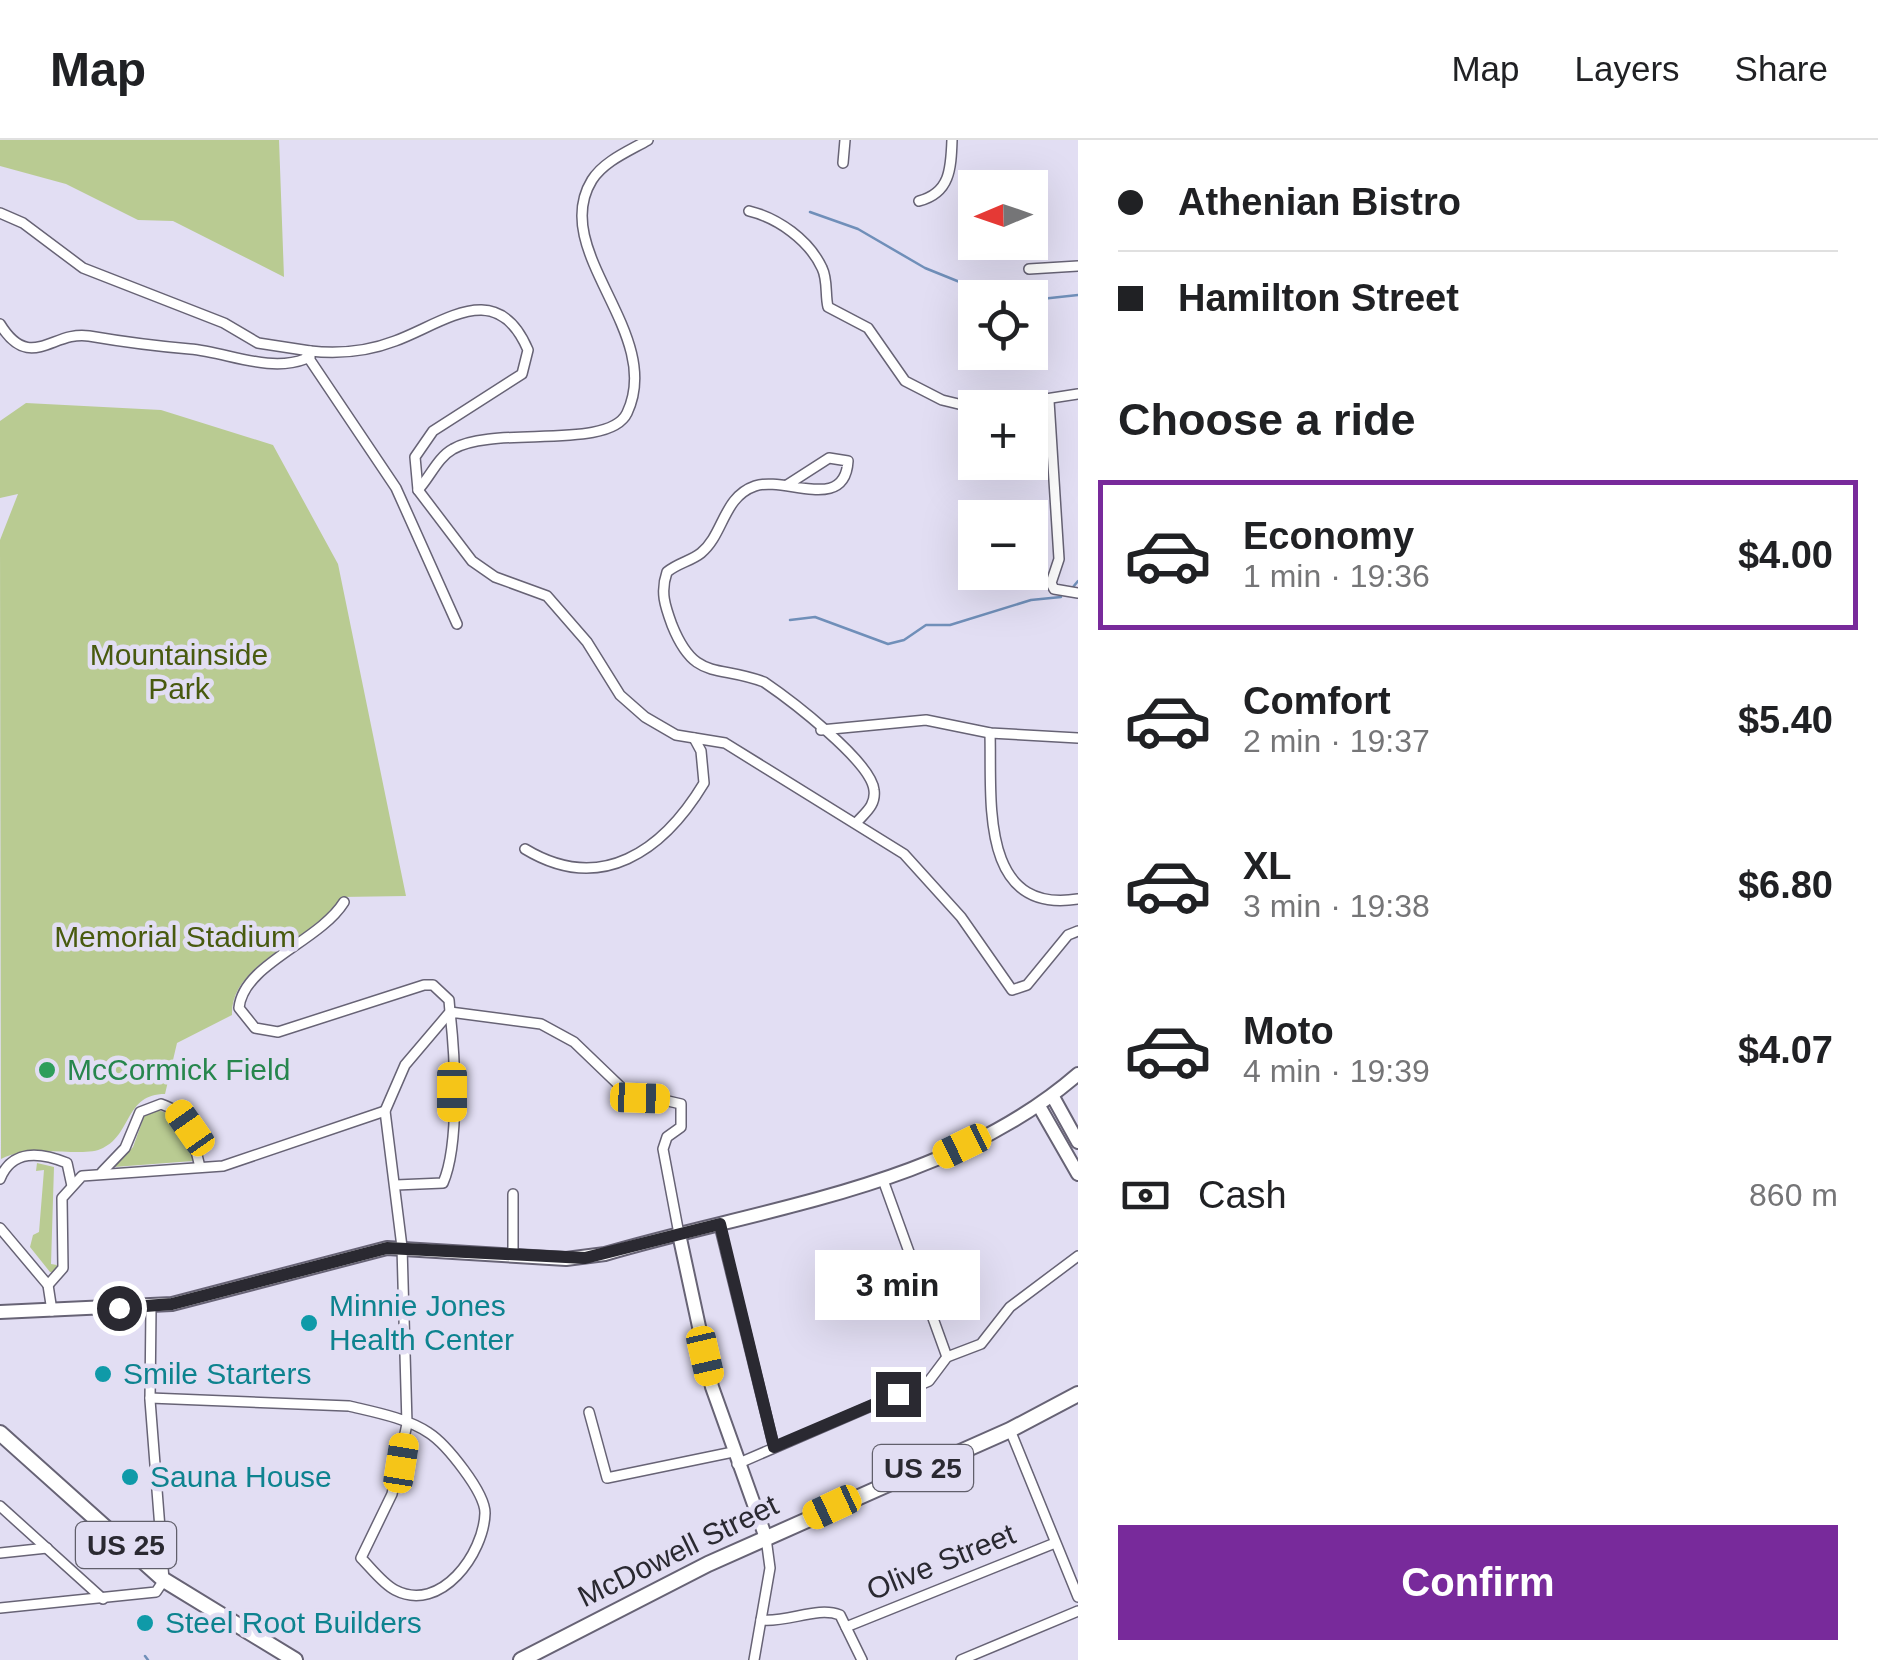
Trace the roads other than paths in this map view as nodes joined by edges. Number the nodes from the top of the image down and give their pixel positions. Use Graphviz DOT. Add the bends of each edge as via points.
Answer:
graph roads {
  1 [pos="648,140"];
  2 [pos="845,140"];
  3 [pos="952,140"];
  4 [pos="842,163"];
  5 [pos="918,201"];
  6 [pos="749,211"];
  7 [pos="0,213"];
  8 [pos="1078,266"];
  9 [pos="1029,269"];
  10 [pos="0,324"];
  11 [pos="310,352"];
  12 [pos="1078,394"];
  13 [pos="1050,400"];
  14 [pos="958,404"];
  15 [pos="787,485"];
  16 [pos="418,490"];
  17 [pos="1078,594"];
  18 [pos="457,624"];
  19 [pos="820,730"];
  20 [pos="990,733"];
  21 [pos="694,738"];
  22 [pos="1078,738"];
  23 [pos="856,822"];
  24 [pos="525,849"];
  25 [pos="1078,899"];
  26 [pos="344,902"];
  27 [pos="1078,931"];
  28 [pos="450,1012"];
  29 [pos="1078,1074"];
  30 [pos="1052,1097"];
  31 [pos="1039,1106"];
  32 [pos="385,1111"];
  33 [pos="1078,1142"];
  34 [pos="200,1168"];
  35 [pos="102,1172"];
  36 [pos="1078,1174"];
  37 [pos="0,1179"];
  38 [pos="883,1180"];
  39 [pos="396,1185"];
  40 [pos="72,1186"];
  41 [pos="513,1194"];
  42 [pos="720,1224"];
  43 [pos="0,1228"];
  44 [pos="679,1234"];
  45 [pos="402,1247"];
  46 [pos="513,1256"];
  47 [pos="1078,1256"];
  48 [pos="48,1285"];
  49 [pos="151,1306"];
  50 [pos="52,1311"];
  51 [pos="0,1312"];
  52 [pos="947,1357"];
  53 [pos="1078,1394"];
  54 [pos="150,1398"];
  55 [pos="589,1412"];
  56 [pos="407,1424"];
  57 [pos="1010,1430"];
  58 [pos="0,1433"];
  59 [pos="774,1447"];
  60 [pos="736,1458"];
  61 [pos="0,1506"];
  62 [pos="766,1538"];
  63 [pos="1055,1543"];
  64 [pos="47,1548"];
  65 [pos="0,1552"];
  66 [pos="164,1580"];
  67 [pos="1078,1597"];
  68 [pos="103,1599"];
  69 [pos="0,1608"];
  70 [pos="1078,1611"];
  71 [pos="762,1620"];
  72 [pos="846,1627"];
  73 [pos="295,1660"];
  74 [pos="521,1660"];
  75 [pos="754,1660"];
  76 [pos="862,1660"];
  77 [pos="960,1660"];
  1 -- 16 [label="street" via="600,170 585,204 598,281 633,349 632,399 624,419 600,433 514,435 458,446"];
  2 -- 4 [label="street"];
  3 -- 5 [label="street" via="946,184"];
  6 -- 14 [label="street" via="787,228 815,258 828,307 868,328 906,381"];
  7 -- 11 [label="street" via="83,268 224,322 258,343"];
  8 -- 9 [label="street"];
  10 -- 11 [label="street" via="18,345 35,348 83,335 283,364"];
  11 -- 16 [label="street" via="376,346 469,310 491,311 512,324 528,350 526,367 424,439 414,464"];
  11 -- 18 [label="street" via="396,488"];
  12 -- 13 [label="street"];
  13 -- 17 [label="street" via="1060,559 1050,584"];
  15 -- 15 [label="street" via="818,491 838,485 848,461 829,458"];
  15 -- 19 [label="street" via="755,486 737,498 701,553 667,572 662,587 690,660 715,673 764,682"];
  16 -- 21 [label="street" via="482,570 547,596 620,695 645,717"];
  19 -- 20 [label="street" via="926,720"];
  19 -- 23 [label="street" via="865,767 874,788 872,806"];
  20 -- 22 [label="street"];
  20 -- 25 [label="street" via="1001,868 1039,896"];
  21 -- 23 [label="street" via="725,742"];
  21 -- 24 [label="street" via="704,783 628,862 561,866"];
  23 -- 27 [label="street" via="928,876 1012,990"];
  26 -- 28 [label="street" via="324,928 240,992 245,1022 278,1032 424,985 445,994"];
  28 -- 32 [label="street" via="405,1065"];
  28 -- 39 [label="street" via="447,1173 434,1186"];
  28 -- 44 [label="street" via="541,1024 574,1042 625,1092 681,1104 684,1120 663,1149"];
  29 -- 30 [label="main road"];
  30 -- 31 [label="main road"];
  30 -- 33 [label="main road"];
  31 -- 36 [label="main road"];
  31 -- 38 [label="main road"];
  32 -- 34 [label="street"];
  32 -- 39 [label="street"];
  34 -- 35 [label="street"];
  34 -- 35 [label="street" via="190,1128 178,1110 160,1104 140,1112 125,1148"];
  35 -- 40 [label="street"];
  37 -- 40 [label="street" via="19,1156 47,1155 67,1163"];
  38 -- 42 [label="main road"];
  38 -- 52 [label="street"];
  39 -- 45 [label="street"];
  40 -- 48 [label="street" via="62,1198 64,1268"];
  41 -- 46 [label="street"];
  42 -- 44 [label="main road"];
  42 -- 59 [label="street"];
  43 -- 48 [label="street"];
  44 -- 46 [label="main road" via="585,1258"];
  44 -- 60 [label="main road" via="712,1388"];
  45 -- 46 [label="main road"];
  45 -- 49 [label="main road"];
  45 -- 56 [label="street"];
  47 -- 52 [label="street" via="1010,1307 981,1344"];
  48 -- 50 [label="street"];
  49 -- 50 [label="main road"];
  49 -- 54 [label="street"];
  50 -- 51 [label="main road"];
  52 -- 59 [label="street" via="929,1381"];
  53 -- 57 [label="main road, McDowell Street / US 25"];
  54 -- 56 [label="street" via="337,1405"];
  54 -- 66 [label="street"];
  55 -- 60 [label="street" via="607,1478"];
  56 -- 56 [label="street" via="430,1433 467,1475 479,1489 485,1514 454,1582 412,1594 394,1590 361,1558 392,1494"];
  57 -- 62 [label="main road, McDowell Street / US 25"];
  57 -- 63 [label="street"];
  58 -- 66 [label="main road, US 25"];
  59 -- 60 [label="street"];
  60 -- 62 [label="main road"];
  61 -- 64 [label="street"];
  62 -- 71 [label="street" via="770,1568"];
  62 -- 74 [label="main road, McDowell Street / US 25"];
  63 -- 67 [label="street"];
  63 -- 72 [label="street, Olive Street"];
  64 -- 65 [label="street"];
  64 -- 68 [label="street"];
  66 -- 68 [label="street" via="156,1592"];
  66 -- 73 [label="main road, US 25"];
  68 -- 69 [label="street"];
  70 -- 77 [label="street"];
  71 -- 72 [label="street" via="799,1620 827,1610"];
  71 -- 75 [label="street"];
  72 -- 76 [label="street"];
}
